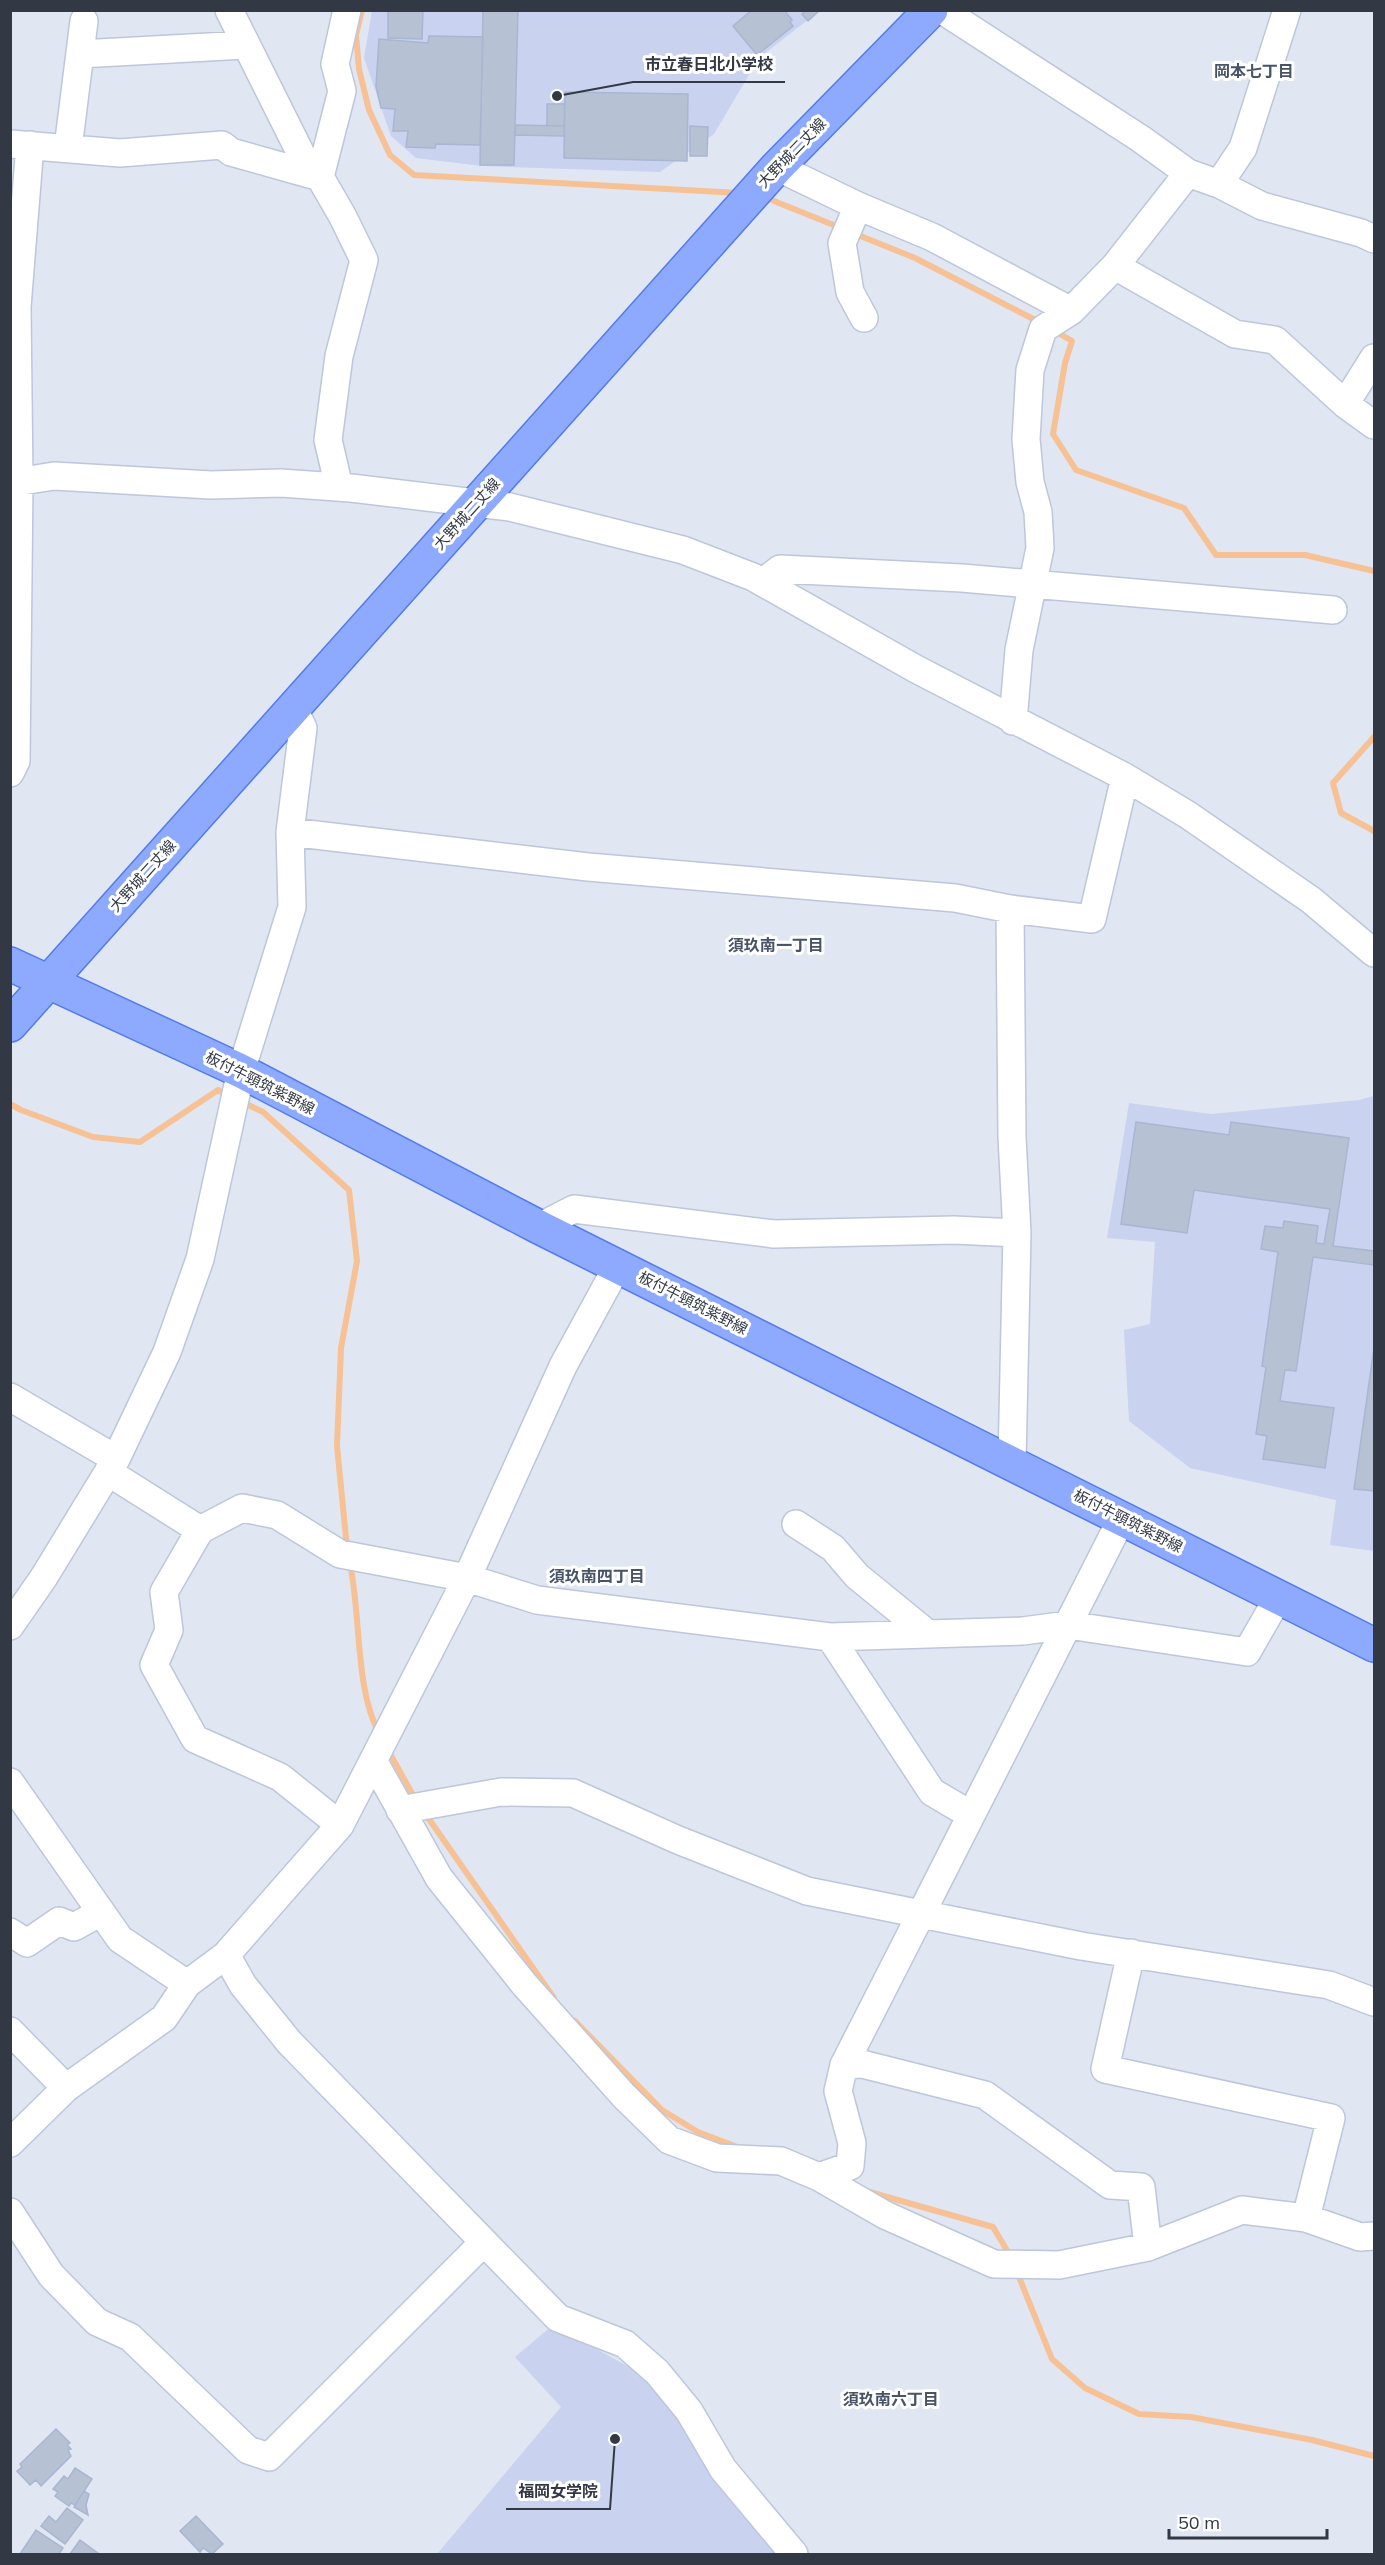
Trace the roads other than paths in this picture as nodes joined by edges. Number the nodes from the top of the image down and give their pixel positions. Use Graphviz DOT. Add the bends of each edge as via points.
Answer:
graph roads {
  1 [pos="229,10"];
  2 [pos="347,10"];
  3 [pos="931,10"];
  4 [pos="942,10"];
  5 [pos="1287,10"];
  6 [pos="84,21"];
  7 [pos="245,45"];
  8 [pos="80,54"];
  9 [pos="20,144"];
  10 [pos="68,148"];
  11 [pos="777,167"];
  12 [pos="1188,173"];
  13 [pos="313,175"];
  14 [pos="1219,184"];
  15 [pos="858,206"];
  16 [pos="1374,239"];
  17 [pos="1115,266"];
  18 [pos="1071,311"];
  19 [pos="864,318"];
  20 [pos="1374,358"];
  21 [pos="1345,404"];
  22 [pos="1374,425"];
  23 [pos="15,483"];
  24 [pos="339,487"];
  25 [pos="478,502"];
  26 [pos="763,582"];
  27 [pos="1033,585"];
  28 [pos="1333,610"];
  29 [pos="293,707"];
  30 [pos="1013,721"];
  31 [pos="10,773"];
  32 [pos="1125,777"];
  33 [pos="290,832"];
  34 [pos="1010,909"];
  35 [pos="1374,951"];
  36 [pos="10,964"];
  37 [pos="48,983"];
  38 [pos="10,1025"];
  39 [pos="241,1071"];
  40 [pos="539,1227"];
  41 [pos="1017,1233"];
  42 [pos="618,1265"];
  43 [pos="10,1397"];
  44 [pos="1012,1463"];
  45 [pos="112,1465"];
  46 [pos="1122,1518"];
  47 [pos="796,1524"];
  48 [pos="200,1530"];
  49 [pos="467,1578"];
  50 [pos="1278,1598"];
  51 [pos="1068,1625"];
  52 [pos="10,1626"];
  53 [pos="928,1634"];
  54 [pos="830,1637"];
  55 [pos="1374,1645"];
  56 [pos="374,1762"];
  57 [pos="10,1782"];
  58 [pos="400,1810"];
  59 [pos="971,1815"];
  60 [pos="340,1825"];
  61 [pos="101,1912"];
  62 [pos="921,1914"];
  63 [pos="10,1932"];
  64 [pos="1131,1953"];
  65 [pos="226,1955"];
  66 [pos="188,1984"];
  67 [pos="1374,2002"];
  68 [pos="10,2031"];
  69 [pos="843,2065"];
  70 [pos="66,2088"];
  71 [pos="10,2143"];
  72 [pos="819,2177"];
  73 [pos="10,2212"];
  74 [pos="1306,2218"];
  75 [pos="1374,2236"];
  76 [pos="484,2242"];
  77 [pos="1148,2247"];
  78 [pos="794,2554"];
  1 -- 7 [label="street"];
  2 -- 13 [label="street" via="335,64 342,91"];
  3 -- 11 [label="main road, 大野城二丈線"];
  4 -- 12 [label="street"];
  5 -- 14 [label="street" via="1243,148"];
  6 -- 8 [label="street"];
  7 -- 8 [label="street"];
  7 -- 13 [label="street"];
  8 -- 10 [label="street"];
  9 -- 10 [label="street"];
  9 -- 23 [label="street"];
  10 -- 13 [label="street" via="120,153 222,145 231,152"];
  11 -- 15 [label="street"];
  11 -- 25 [label="main road, 大野城二丈線"];
  12 -- 14 [label="street"];
  12 -- 17 [label="street"];
  13 -- 24 [label="street" via="364,260 339,356 328,440"];
  14 -- 16 [label="street" via="1262,206"];
  15 -- 18 [label="street" via="932,237"];
  15 -- 19 [label="street" via="842,243 850,292"];
  17 -- 18 [label="street"];
  17 -- 21 [label="street" via="1235,334 1275,340"];
  18 -- 27 [label="street" via="1043,329 1030,370 1026,439 1040,548"];
  20 -- 21 [label="street"];
  21 -- 22 [label="street"];
  23 -- 24 [label="street" via="54,476"];
  23 -- 31 [label="street" via="16,760"];
  24 -- 25 [label="street"];
  25 -- 26 [label="street" via="683,550"];
  25 -- 29 [label="main road, 大野城二丈線"];
  26 -- 27 [label="street" via="780,569"];
  26 -- 30 [label="street"];
  27 -- 28 [label="street"];
  27 -- 30 [label="street" via="1019,650"];
  29 -- 33 [label="street" via="303,728"];
  29 -- 37 [label="main road, 大野城二丈線"];
  30 -- 32 [label="street"];
  32 -- 34 [label="street" via="1092,920"];
  32 -- 35 [label="street" via="1188,815 1311,900"];
  33 -- 34 [label="street" via="588,867 955,898"];
  33 -- 39 [label="street" via="291,907"];
  34 -- 41 [label="street"];
  36 -- 37 [label="main road, 板付牛頸筑紫野線"];
  37 -- 38 [label="main road, 大野城二丈線"];
  37 -- 39 [label="main road, 板付牛頸筑紫野線"];
  39 -- 40 [label="main road, 板付牛頸筑紫野線"];
  39 -- 45 [label="street" via="200,1259 166,1352"];
  40 -- 41 [label="street" via="574,1209 774,1234 954,1230"];
  40 -- 42 [label="main road, 板付牛頸筑紫野線"];
  41 -- 44 [label="street"];
  42 -- 44 [label="main road, 板付牛頸筑紫野線"];
  42 -- 49 [label="street" via="563,1366"];
  43 -- 45 [label="street"];
  44 -- 46 [label="main road, 板付牛頸筑紫野線"];
  45 -- 48 [label="street"];
  45 -- 52 [label="street"];
  46 -- 50 [label="main road, 板付牛頸筑紫野線"];
  46 -- 51 [label="street"];
  47 -- 53 [label="street" via="833,1548 857,1576"];
  48 -- 49 [label="street" via="242,1508 277,1515 340,1554"];
  48 -- 60 [label="street" via="164,1592 169,1630 154,1665 195,1739 280,1777"];
  49 -- 54 [label="street" via="537,1600"];
  49 -- 56 [label="street"];
  50 -- 51 [label="street" via="1247,1652"];
  50 -- 55 [label="main road, 板付牛頸筑紫野線"];
  51 -- 53 [label="street" via="1023,1631"];
  51 -- 59 [label="street"];
  53 -- 54 [label="street"];
  54 -- 59 [label="street" via="932,1792"];
  56 -- 58 [label="street"];
  56 -- 60 [label="street"];
  57 -- 61 [label="street"];
  58 -- 62 [label="street" via="501,1792 573,1793 807,1891"];
  58 -- 72 [label="street" via="439,1878 524,1984 624,2096 669,2140 717,2158 781,2161"];
  59 -- 62 [label="street"];
  60 -- 65 [label="street"];
  61 -- 63 [label="street" via="74,1927 59,1921 27,1943"];
  61 -- 66 [label="street" via="120,1939"];
  62 -- 64 [label="street"];
  62 -- 69 [label="street"];
  64 -- 67 [label="street" via="1329,1985"];
  64 -- 74 [label="street" via="1105,2069 1331,2118"];
  65 -- 66 [label="street"];
  65 -- 76 [label="street" via="243,1985 289,2042"];
  66 -- 70 [label="street" via="164,2018"];
  68 -- 70 [label="street"];
  69 -- 72 [label="street" via="838,2091 852,2143 850,2166"];
  69 -- 77 [label="street" via="862,2064 985,2095 1110,2185 1142,2187"];
  70 -- 71 [label="street"];
  72 -- 77 [label="street" via="885,2215 994,2264 1059,2265"];
  73 -- 76 [label="street" via="51,2275 98,2322 130,2337 248,2450 269,2457"];
  74 -- 75 [label="street" via="1360,2237"];
  74 -- 77 [label="street" via="1242,2210"];
  76 -- 78 [label="street" via="558,2318 625,2344 657,2372 689,2411 723,2469"];
}
